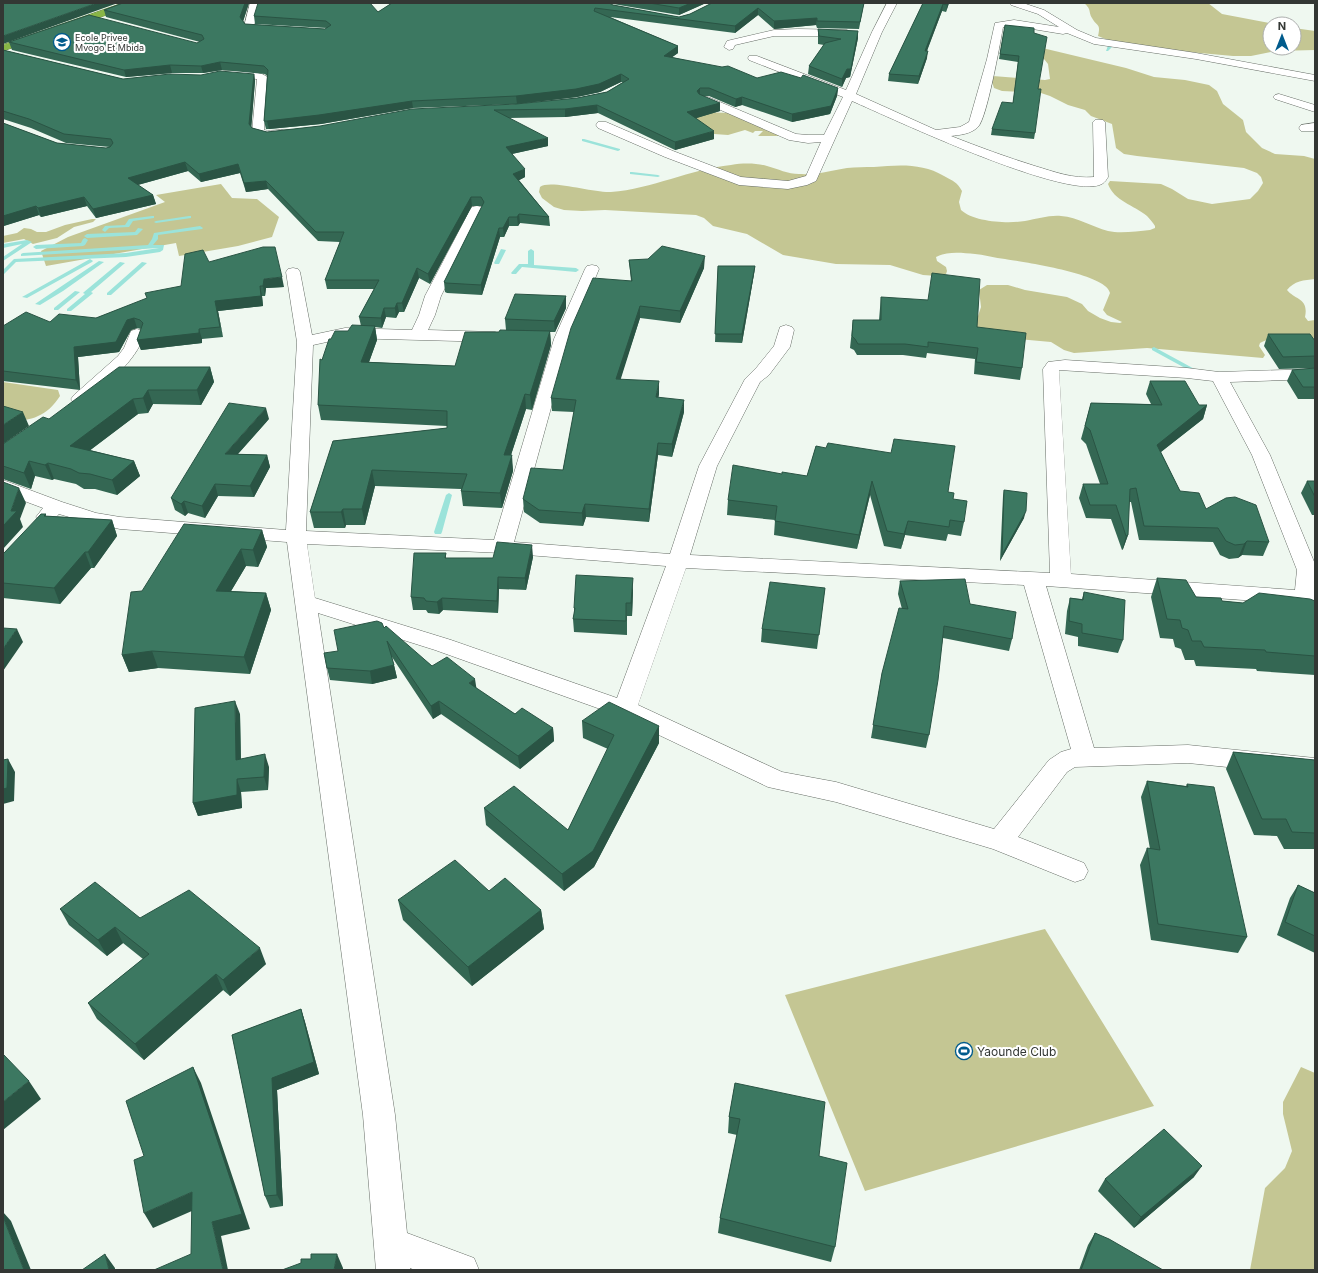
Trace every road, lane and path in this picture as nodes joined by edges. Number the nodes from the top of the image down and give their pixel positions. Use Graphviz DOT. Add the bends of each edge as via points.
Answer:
graph roads {
  1 [pos="110,3"];
  2 [pos="132,3"];
  3 [pos="255,3"];
  4 [pos="892,3"];
  5 [pos="1014,3"];
  6 [pos="90,17"];
  7 [pos="105,22"];
  8 [pos="286,30"];
  9 [pos="1074,32"];
  10 [pos="868,34"];
  11 [pos="3,40"];
  12 [pos="729,47"];
  13 [pos="3,48"];
  14 [pos="3,52"];
  15 [pos="17,55"];
  16 [pos="753,58"];
  17 [pos="212,76"];
  18 [pos="1315,78"];
  19 [pos="849,95"];
  20 [pos="1279,97"];
  21 [pos="704,99"];
  22 [pos="1315,109"];
  23 [pos="1099,122"];
  24 [pos="602,126"];
  25 [pos="299,132"];
  26 [pos="934,133"];
  27 [pos="828,138"];
  28 [pos="477,210"];
  29 [pos="592,269"];
  30 [pos="293,272"];
  31 [pos="786,330"];
  32 [pos="137,334"];
  33 [pos="418,334"];
  34 [pos="509,337"];
  35 [pos="305,342"];
  36 [pos="1315,374"];
  37 [pos="1219,377"];
  38 [pos="71,407"];
  39 [pos="3,486"];
  40 [pos="55,506"];
  41 [pos="34,529"];
  42 [pos="296,537"];
  43 [pos="502,547"];
  44 [pos="678,561"];
  45 [pos="1033,578"];
  46 [pos="1061,580"];
  47 [pos="1312,601"];
  48 [pos="306,602"];
  49 [pos="625,709"];
  50 [pos="1085,757"];
  51 [pos="1315,767"];
  52 [pos="1000,841"];
  53 [pos="1075,871"];
  54 [pos="392,1257"];
  55 [pos="462,1270"];
  1 -- 11 [label="highway"];
  2 -- 6 [label="highway"];
  3 -- 8 [label="street" via="249,27"];
  4 -- 10 [label="street"];
  5 -- 9 [label="street" via="1047,15"];
  6 -- 7 [label="street"];
  6 -- 13 [label="highway"];
  9 -- 18 [label="street" via="1094,40"];
  9 -- 26 [label="street" via="1014,23 998,25 975,123 964,130"];
  10 -- 12 [label="street" via="774,33 731,43"];
  10 -- 19 [label="street"];
  14 -- 15 [label="street"];
  16 -- 19 [label="street"];
  17 -- 25 [label="street" via="228,74 263,78 258,132 269,135"];
  19 -- 26 [label="street"];
  19 -- 27 [label="street"];
  20 -- 22 [label="street"];
  21 -- 27 [label="street" via="793,137"];
  23 -- 26 [label="street" via="1102,176 1098,181 1066,180 1002,160"];
  24 -- 27 [label="street" via="739,181 788,185 810,178"];
  28 -- 33 [label="street" via="432,296"];
  29 -- 43 [label="street" via="554,338"];
  30 -- 35 [label="street"];
  31 -- 44 [label="street" via="782,347 763,371 753,379 708,466"];
  32 -- 38 [label="street" via="132,348 124,359"];
  33 -- 34 [label="street"];
  33 -- 35 [label="street" via="346,334 325,336"];
  35 -- 42 [label="street"];
  36 -- 37 [label="street"];
  37 -- 46 [label="street" via="1065,365 1054,366 1051,369"];
  37 -- 47 [label="street" via="1261,455 1307,570"];
  39 -- 40 [label="street"];
  40 -- 41 [label="street"];
  40 -- 42 [label="street" via="120,523"];
  42 -- 43 [label="street"];
  42 -- 48 [label="street"];
  43 -- 44 [label="street"];
  44 -- 45 [label="street"];
  44 -- 49 [label="street"];
  45 -- 46 [label="street"];
  45 -- 50 [label="street"];
  46 -- 47 [label="street"];
  48 -- 49 [label="street" via="443,645"];
  48 -- 54 [label="street" via="379,1115"];
  49 -- 52 [label="street" via="777,780 836,792"];
  50 -- 51 [label="street" via="1188,754"];
  50 -- 52 [label="street" via="1070,758 1058,766"];
  52 -- 53 [label="street"];
  54 -- 55 [label="street"];
}
